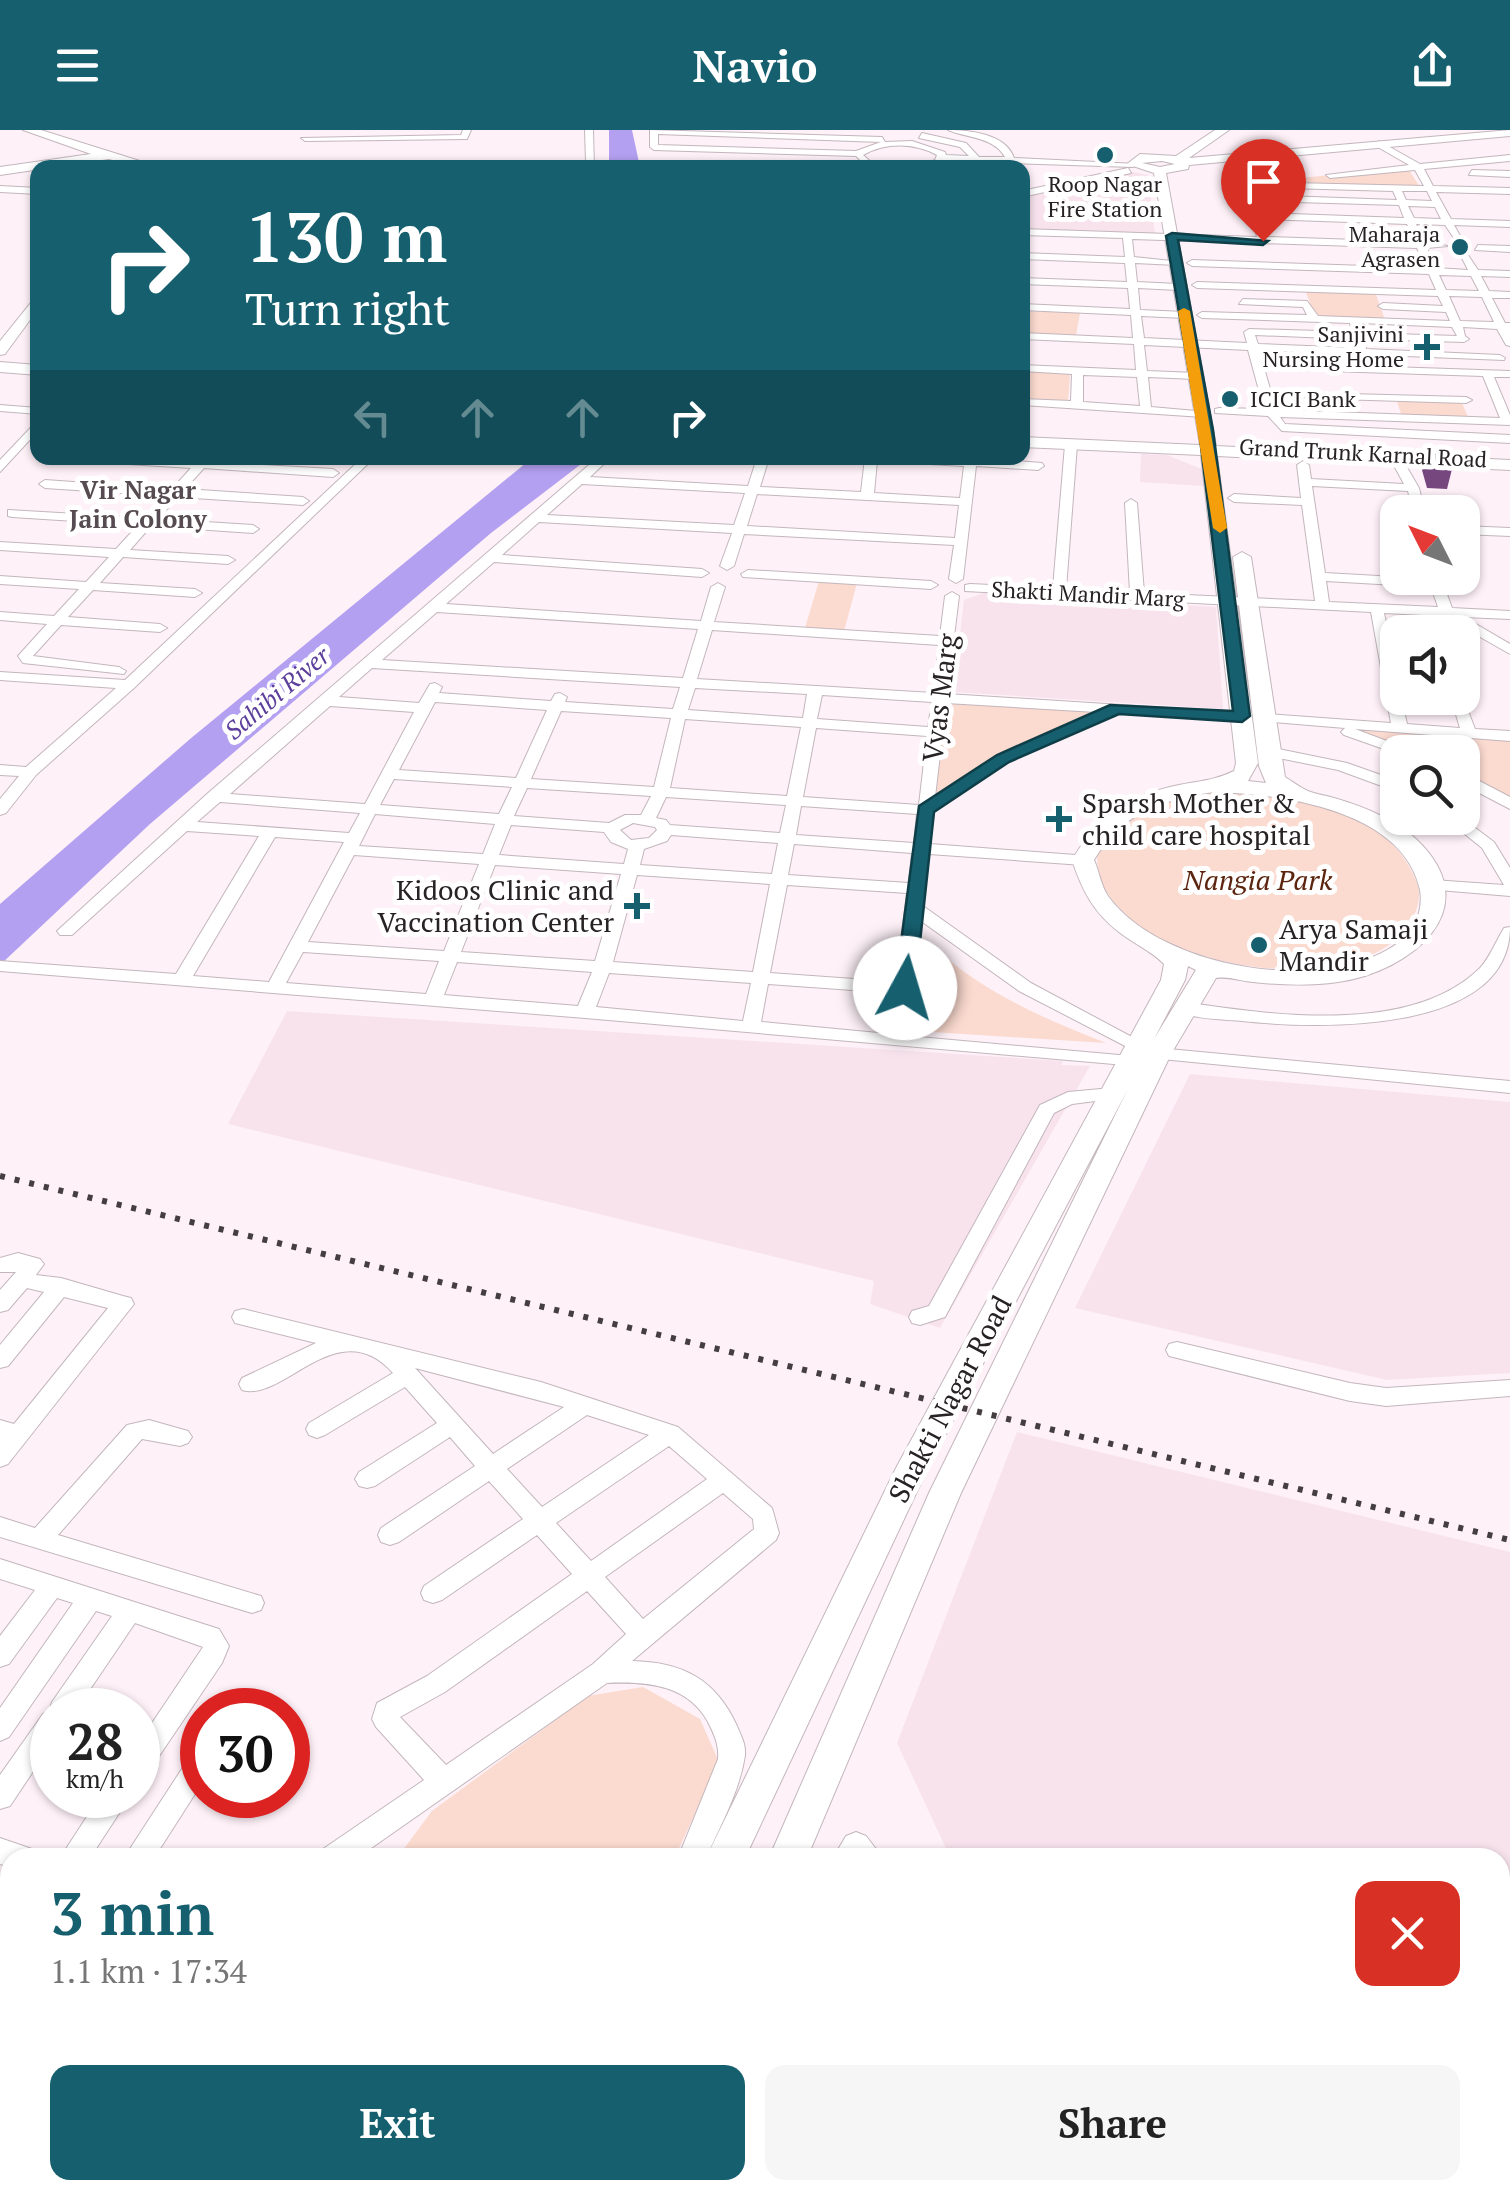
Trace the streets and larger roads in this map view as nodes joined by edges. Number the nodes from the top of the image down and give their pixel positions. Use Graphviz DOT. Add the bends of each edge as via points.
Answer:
graph roads {
  1 [pos="29,130"];
  2 [pos="40,130"];
  3 [pos="467,130"];
  4 [pos="589,130"];
  5 [pos="952,130"];
  6 [pos="1131,130"];
  7 [pos="1148,130"];
  8 [pos="1207,130"];
  9 [pos="1223,130"];
  10 [pos="654,131"];
  11 [pos="721,132"];
  12 [pos="308,134"];
  13 [pos="1510,135"];
  14 [pos="389,137"];
  15 [pos="449,137"];
  16 [pos="904,137"];
  17 [pos="297,146"];
  18 [pos="1382,146"];
  19 [pos="711,149"];
  20 [pos="858,154"];
  21 [pos="106,155"];
  22 [pos="943,158"];
  23 [pos="1510,158"];
  24 [pos="976,159"];
  25 [pos="77,160"];
  26 [pos="84,160"];
  27 [pos="125,160"];
  28 [pos="374,160"];
  29 [pos="446,160"];
  30 [pos="590,160"];
  31 [pos="709,160"];
  32 [pos="864,160"];
  33 [pos="938,160"];
  34 [pos="1010,160"];
  35 [pos="1030,160"];
  36 [pos="1173,165"];
  37 [pos="1137,167"];
  38 [pos="30,168"];
  39 [pos="1419,169"];
  40 [pos="30,170"];
  41 [pos="1510,171"];
  42 [pos="1458,172"];
  43 [pos="0,173"];
  44 [pos="1252,184"];
  45 [pos="1396,188"];
  46 [pos="1431,188"];
  47 [pos="0,190"];
  48 [pos="1468,190"];
  49 [pos="30,191"];
  50 [pos="1505,191"];
  51 [pos="1030,192"];
  52 [pos="1253,198"];
  53 [pos="1286,199"];
  54 [pos="1402,202"];
  55 [pos="1438,204"];
  56 [pos="1510,206"];
  57 [pos="1258,216"];
  58 [pos="1292,217"];
  59 [pos="1410,221"];
  60 [pos="1448,222"];
  61 [pos="1486,224"];
  62 [pos="1510,224"];
  63 [pos="1030,232"];
  64 [pos="1510,234"];
  65 [pos="1128,235"];
  66 [pos="1179,238"];
  67 [pos="1226,240"];
  68 [pos="1263,241"];
  69 [pos="1297,242"];
  70 [pos="1459,242"];
  71 [pos="1321,243"];
  72 [pos="1420,246"];
  73 [pos="1505,248"];
  74 [pos="1030,256"];
  75 [pos="1130,260"];
  76 [pos="1427,260"];
  77 [pos="1184,262"];
  78 [pos="1234,270"];
  79 [pos="1510,270"];
  80 [pos="1476,272"];
  81 [pos="1332,273"];
  82 [pos="1030,281"];
  83 [pos="1437,282"];
  84 [pos="1132,285"];
  85 [pos="1197,285"];
  86 [pos="1178,287"];
  87 [pos="1302,288"];
  88 [pos="1377,291"];
  89 [pos="1030,294"];
  90 [pos="1488,294"];
  91 [pos="1510,295"];
  92 [pos="1133,299"];
  93 [pos="1242,302"];
  94 [pos="1307,304"];
  95 [pos="1383,306"];
  96 [pos="1030,307"];
  97 [pos="1450,308"];
  98 [pos="30,309"];
  99 [pos="1134,313"];
  100 [pos="1184,315"];
  101 [pos="1202,315"];
  102 [pos="1247,316"];
  103 [pos="1314,319"];
  104 [pos="1354,320"];
  105 [pos="1388,321"];
  106 [pos="1457,324"];
  107 [pos="1506,325"];
  108 [pos="1249,332"];
  109 [pos="1358,336"];
  110 [pos="1030,337"];
  111 [pos="1464,339"];
  112 [pos="1139,342"];
  113 [pos="1510,342"];
  114 [pos="1190,345"];
  115 [pos="1255,349"];
  116 [pos="1295,350"];
  117 [pos="0,351"];
  118 [pos="1367,353"];
  119 [pos="1210,354"];
  120 [pos="1447,356"];
  121 [pos="1474,357"];
  122 [pos="1507,358"];
  123 [pos="1299,366"];
  124 [pos="0,367"];
  125 [pos="1030,368"];
  126 [pos="1335,368"];
  127 [pos="30,369"];
  128 [pos="1374,369"];
  129 [pos="1078,371"];
  130 [pos="1412,371"];
  131 [pos="1453,372"];
  132 [pos="1142,373"];
  133 [pos="1487,373"];
  134 [pos="1510,374"];
  135 [pos="1196,376"];
  136 [pos="0,379"];
  137 [pos="30,380"];
  138 [pos="1309,396"];
  139 [pos="1342,396"];
  140 [pos="1385,397"];
  141 [pos="1424,399"];
  142 [pos="1466,400"];
  143 [pos="1030,402"];
  144 [pos="1218,403"];
  145 [pos="1076,405"];
  146 [pos="0,408"];
  147 [pos="30,410"];
  148 [pos="1146,410"];
  149 [pos="1270,413"];
  150 [pos="1314,414"];
  151 [pos="1392,417"];
  152 [pos="1474,420"];
  153 [pos="1509,422"];
  154 [pos="30,432"];
  155 [pos="1398,434"];
  156 [pos="1510,439"];
  157 [pos="1030,440"];
  158 [pos="1030,441"];
  159 [pos="1071,445"];
  160 [pos="1213,445"];
  161 [pos="1160,446"];
  162 [pos="1262,451"];
  163 [pos="1401,458"];
  164 [pos="1510,463"];
  165 [pos="200,465"];
  166 [pos="247,465"];
  167 [pos="361,465"];
  168 [pos="596,465"];
  169 [pos="761,465"];
  170 [pos="870,465"];
  171 [pos="970,465"];
  172 [pos="1027,465"];
  173 [pos="1303,465"];
  174 [pos="1038,466"];
  175 [pos="0,468"];
  176 [pos="332,473"];
  177 [pos="579,480"];
  178 [pos="1306,482"];
  179 [pos="45,484"];
  180 [pos="1413,488"];
  181 [pos="752,490"];
  182 [pos="175,492"];
  183 [pos="1415,495"];
  184 [pos="868,496"];
  185 [pos="1234,498"];
  186 [pos="303,500"];
  187 [pos="966,502"];
  188 [pos="1308,502"];
  189 [pos="1131,503"];
  190 [pos="12,513"];
  191 [pos="537,518"];
  192 [pos="149,520"];
  193 [pos="253,529"];
  194 [pos="741,530"];
  195 [pos="1480,531"];
  196 [pos="1510,532"];
  197 [pos="961,542"];
  198 [pos="0,546"];
  199 [pos="120,553"];
  200 [pos="494,558"];
  201 [pos="228,560"];
  202 [pos="727,566"];
  203 [pos="702,573"];
  204 [pos="748,574"];
  205 [pos="1319,577"];
  206 [pos="0,580"];
  207 [pos="1380,581"];
  208 [pos="91,584"];
  209 [pos="718,586"];
  210 [pos="954,588"];
  211 [pos="195,593"];
  212 [pos="1060,593"];
  213 [pos="1438,595"];
  214 [pos="1136,596"];
  215 [pos="1239,603"];
  216 [pos="436,608"];
  217 [pos="1323,608"];
  218 [pos="1376,610"];
  219 [pos="1440,612"];
  220 [pos="1440,615"];
  221 [pos="1510,615"];
  222 [pos="0,616"];
  223 [pos="59,619"];
  224 [pos="710,625"];
  225 [pos="160,628"];
  226 [pos="948,641"];
  227 [pos="1510,650"];
  228 [pos="370,664"];
  229 [pos="445,669"];
  230 [pos="119,670"];
  231 [pos="0,676"];
  232 [pos="570,677"];
  233 [pos="130,685"];
  234 [pos="689,686"];
  235 [pos="815,693"];
  236 [pos="940,700"];
  237 [pos="327,702"];
  238 [pos="427,702"];
  239 [pos="555,708"];
  240 [pos="1116,708"];
  241 [pos="679,715"];
  242 [pos="1463,715"];
  243 [pos="1242,716"];
  244 [pos="1264,718"];
  245 [pos="1318,722"];
  246 [pos="808,724"];
  247 [pos="1400,728"];
  248 [pos="935,732"];
  249 [pos="1468,733"];
  250 [pos="1510,736"];
  251 [pos="1380,743"];
  252 [pos="1269,752"];
  253 [pos="0,770"];
  254 [pos="30,772"];
  255 [pos="389,774"];
  256 [pos="1380,781"];
  257 [pos="522,783"];
  258 [pos="1222,785"];
  259 [pos="1480,788"];
  260 [pos="661,791"];
  261 [pos="1300,793"];
  262 [pos="213,796"];
  263 [pos="792,802"];
  264 [pos="1510,804"];
  265 [pos="370,809"];
  266 [pos="0,810"];
  267 [pos="926,810"];
  268 [pos="648,818"];
  269 [pos="504,821"];
  270 [pos="182,826"];
  271 [pos="612,828"];
  272 [pos="664,830"];
  273 [pos="269,832"];
  274 [pos="1476,835"];
  275 [pos="787,838"];
  276 [pos="351,844"];
  277 [pos="638,846"];
  278 [pos="921,848"];
  279 [pos="489,860"];
  280 [pos="1084,860"];
  281 [pos="632,870"];
  282 [pos="778,880"];
  283 [pos="1510,882"];
  284 [pos="1434,885"];
  285 [pos="1510,891"];
  286 [pos="915,898"];
  287 [pos="66,931"];
  288 [pos="1510,932"];
  289 [pos="297,946"];
  290 [pos="1163,950"];
  291 [pos="450,957"];
  292 [pos="603,966"];
  293 [pos="6,968"];
  294 [pos="1222,970"];
  295 [pos="761,978"];
  296 [pos="182,979"];
  297 [pos="905,988"];
  298 [pos="274,989"];
  299 [pos="432,1002"];
  300 [pos="1184,1008"];
  301 [pos="584,1012"];
  302 [pos="751,1027"];
  303 [pos="898,1039"];
  304 [pos="1142,1053"];
  305 [pos="1510,1087"];
  306 [pos="1112,1094"];
  307 [pos="0,1265"];
  308 [pos="22,1279"];
  309 [pos="61,1286"];
  310 [pos="0,1304"];
  311 [pos="243,1317"];
  312 [pos="920,1317"];
  313 [pos="340,1341"];
  314 [pos="1178,1350"];
  315 [pos="388,1353"];
  316 [pos="0,1360"];
  317 [pos="407,1375"];
  318 [pos="250,1384"];
  319 [pos="1510,1388"];
  320 [pos="584,1405"];
  321 [pos="452,1425"];
  322 [pos="317,1429"];
  323 [pos="9,1431"];
  324 [pos="670,1433"];
  325 [pos="180,1437"];
  326 [pos="0,1458"];
  327 [pos="492,1470"];
  328 [pos="367,1478"];
  329 [pos="724,1480"];
  330 [pos="538,1522"];
  331 [pos="0,1525"];
  332 [pos="390,1536"];
  333 [pos="42,1537"];
  334 [pos="0,1569"];
  335 [pos="588,1576"];
  336 [pos="52,1586"];
  337 [pos="433,1593"];
  338 [pos="91,1598"];
  339 [pos="252,1603"];
  340 [pos="130,1610"];
  341 [pos="642,1636"];
  342 [pos="0,1656"];
  343 [pos="602,1672"];
  344 [pos="75,1688"];
  345 [pos="0,1729"];
  346 [pos="160,1734"];
  347 [pos="30,1754"];
  348 [pos="444,1782"];
  349 [pos="180,1794"];
  350 [pos="0,1797"];
  351 [pos="101,1818"];
  352 [pos="81,1848"];
  353 [pos="145,1848"];
  354 [pos="348,1848"];
  355 [pos="696,1848"];
  356 [pos="730,1848"];
  357 [pos="792,1848"];
  1 -- 21 [label="street"];
  2 -- 21 [label="street"];
  3 -- 15 [label="street" via="466,136"];
  4 -- 30 [label="street"];
  5 -- 34 [label="street" via="993,140"];
  6 -- 7 [label="street"];
  8 -- 36 [label="street"];
  9 -- 36 [label="street"];
  10 -- 11 [label="street"];
  10 -- 19 [label="street" via="654,152"];
  11 -- 16 [label="street"];
  11 -- 19 [label="street"];
  12 -- 14 [label="street"];
  12 -- 17 [label="street"];
  13 -- 18 [label="street"];
  14 -- 15 [label="street"];
  14 -- 28 [label="street"];
  15 -- 29 [label="street" via="454,139"];
  16 -- 20 [label="street"];
  16 -- 22 [label="street"];
  16 -- 24 [label="street" via="963,145"];
  18 -- 36 [label="street"];
  18 -- 39 [label="street"];
  19 -- 20 [label="street"];
  19 -- 31 [label="street"];
  20 -- 32 [label="street"];
  21 -- 25 [label="street"];
  21 -- 26 [label="street"];
  21 -- 27 [label="street"];
  22 -- 24 [label="street"];
  22 -- 33 [label="street"];
  23 -- 39 [label="street"];
  24 -- 34 [label="street"];
  34 -- 35 [label="street"];
  35 -- 37 [label="street"];
  36 -- 37 [label="street"];
  36 -- 66 [label="street"];
  37 -- 51 [label="street"];
  38 -- 43 [label="street"];
  39 -- 42 [label="street"];
  39 -- 44 [label="street"];
  39 -- 46 [label="street"];
  40 -- 43 [label="street"];
  41 -- 42 [label="street"];
  42 -- 48 [label="street"];
  44 -- 45 [label="street"];
  44 -- 52 [label="street"];
  45 -- 46 [label="street"];
  45 -- 54 [label="street"];
  46 -- 48 [label="street"];
  46 -- 55 [label="street"];
  47 -- 49 [label="street"];
  48 -- 50 [label="street"];
  48 -- 61 [label="street"];
  50 -- 56 [label="street"];
  52 -- 53 [label="street"];
  52 -- 57 [label="street"];
  53 -- 54 [label="street"];
  53 -- 58 [label="street"];
  54 -- 55 [label="street"];
  54 -- 59 [label="street"];
  55 -- 60 [label="street"];
  57 -- 58 [label="street"];
  57 -- 68 [label="street"];
  58 -- 59 [label="street"];
  58 -- 69 [label="street"];
  59 -- 60 [label="street"];
  59 -- 72 [label="street"];
  60 -- 61 [label="street"];
  60 -- 70 [label="street"];
  61 -- 62 [label="street"];
  63 -- 65 [label="street"];
  64 -- 70 [label="street"];
  65 -- 66 [label="street"];
  65 -- 75 [label="street"];
  66 -- 67 [label="street"];
  66 -- 77 [label="street"];
  67 -- 68 [label="street"];
  67 -- 78 [label="street"];
  68 -- 69 [label="street"];
  69 -- 71 [label="street"];
  70 -- 72 [label="street"];
  70 -- 73 [label="street"];
  70 -- 80 [label="street"];
  71 -- 72 [label="street"];
  71 -- 81 [label="street"];
  72 -- 76 [label="street"];
  73 -- 79 [label="street"];
  74 -- 75 [label="street"];
  75 -- 77 [label="street"];
  75 -- 84 [label="street"];
  76 -- 81 [label="street"];
  76 -- 83 [label="street"];
  77 -- 78 [label="street"];
  77 -- 85 [label="street"];
  77 -- 86 [label="street"];
  78 -- 81 [label="street"];
  78 -- 81 [label="street"];
  78 -- 85 [label="street"];
  78 -- 87 [label="street"];
  78 -- 93 [label="street"];
  79 -- 80 [label="street"];
  80 -- 83 [label="street"];
  80 -- 90 [label="street"];
  81 -- 83 [label="street"];
  81 -- 87 [label="street"];
  81 -- 88 [label="street"];
  82 -- 84 [label="street"];
  83 -- 88 [label="street"];
  83 -- 90 [label="street"];
  83 -- 97 [label="street"];
  84 -- 86 [label="street"];
  84 -- 92 [label="street"];
  85 -- 101 [label="street"];
  86 -- 100 [label="street"];
  87 -- 94 [label="street"];
  88 -- 95 [label="street"];
  89 -- 92 [label="street"];
  90 -- 91 [label="street"];
  90 -- 107 [label="street"];
  92 -- 99 [label="street"];
  93 -- 94 [label="street"];
  93 -- 102 [label="street"];
  94 -- 103 [label="street"];
  95 -- 97 [label="street"];
  95 -- 105 [label="street"];
  96 -- 99 [label="street"];
  97 -- 106 [label="street"];
  98 -- 117 [label="street"];
  99 -- 100 [label="street"];
  99 -- 112 [label="street"];
  100 -- 114 [label="street"];
  101 -- 102 [label="street"];
  101 -- 119 [label="street"];
  102 -- 103 [label="street"];
  102 -- 108 [label="street"];
  103 -- 104 [label="street"];
  104 -- 105 [label="street"];
  104 -- 109 [label="street"];
  105 -- 106 [label="street"];
  106 -- 107 [label="street"];
  106 -- 111 [label="street"];
  107 -- 113 [label="street"];
  108 -- 109 [label="street"];
  108 -- 115 [label="street"];
  109 -- 111 [label="street"];
  109 -- 118 [label="street"];
  110 -- 112 [label="street"];
  111 -- 121 [label="street"];
  112 -- 114 [label="street"];
  112 -- 132 [label="street"];
  114 -- 119 [label="street"];
  114 -- 135 [label="street"];
  115 -- 116 [label="street"];
  115 -- 119 [label="street"];
  115 -- 149 [label="street"];
  116 -- 118 [label="street"];
  116 -- 123 [label="street"];
  118 -- 120 [label="street"];
  118 -- 128 [label="street"];
  120 -- 121 [label="street"];
  120 -- 131 [label="street"];
  121 -- 122 [label="street"];
  123 -- 126 [label="street"];
  123 -- 138 [label="street"];
  124 -- 127 [label="street"];
  125 -- 129 [label="street"];
  126 -- 128 [label="street"];
  126 -- 139 [label="street"];
  128 -- 130 [label="street"];
  128 -- 140 [label="street"];
  129 -- 132 [label="street"];
  129 -- 145 [label="street"];
  130 -- 131 [label="street"];
  130 -- 141 [label="street"];
  131 -- 133 [label="street"];
  131 -- 142 [label="street"];
  132 -- 135 [label="street"];
  132 -- 148 [label="street"];
  133 -- 134 [label="street"];
  133 -- 153 [label="street"];
  135 -- 160 [label="street"];
  136 -- 137 [label="street"];
  138 -- 139 [label="street"];
  138 -- 150 [label="street"];
  139 -- 140 [label="street"];
  140 -- 141 [label="street"];
  140 -- 151 [label="street"];
  141 -- 142 [label="street"];
  142 -- 152 [label="street"];
  143 -- 145 [label="street"];
  144 -- 149 [label="street"];
  144 -- 160 [label="street"];
  145 -- 148 [label="street"];
  146 -- 147 [label="street"];
  148 -- 160 [label="street"];
  149 -- 150 [label="street"];
  149 -- 155 [label="street" via="1290,430"];
  150 -- 151 [label="street"];
  151 -- 152 [label="street"];
  151 -- 155 [label="street"];
  152 -- 153 [label="street"];
  154 -- 175 [label="street"];
  155 -- 156 [label="street"];
  155 -- 163 [label="street"];
  157 -- 161 [label="street"];
  158 -- 159 [label="street"];
  159 -- 161 [label="street"];
  159 -- 212 [label="street"];
  160 -- 161 [label="street"];
  160 -- 161 [label="street"];
  160 -- 162 [label="street"];
  160 -- 162 [label="street"];
  160 -- 185 [label="street"];
  160 -- 215 [label="street"];
  162 -- 163 [label="street, Grand Trunk Karnal Road"];
  163 -- 164 [label="street, Grand Trunk Karnal Road"];
  163 -- 180 [label="street"];
  165 -- 182 [label="street"];
  166 -- 176 [label="street"];
  167 -- 233 [label="street"];
  168 -- 177 [label="street"];
  169 -- 181 [label="street"];
  170 -- 184 [label="street"];
  171 -- 187 [label="street, Vyas Marg"];
  172 -- 174 [label="street"];
  173 -- 178 [label="street"];
  177 -- 181 [label="street"];
  177 -- 191 [label="street"];
  178 -- 180 [label="street"];
  178 -- 188 [label="street"];
  179 -- 182 [label="street"];
  180 -- 183 [label="street"];
  181 -- 184 [label="street"];
  181 -- 194 [label="street"];
  182 -- 186 [label="street"];
  182 -- 192 [label="street"];
  184 -- 187 [label="street"];
  185 -- 188 [label="street"];
  185 -- 215 [label="street"];
  187 -- 197 [label="street, Vyas Marg"];
  188 -- 205 [label="street"];
  189 -- 214 [label="street"];
  190 -- 192 [label="street"];
  191 -- 194 [label="street"];
  191 -- 200 [label="street"];
  192 -- 193 [label="street"];
  192 -- 199 [label="street"];
  194 -- 197 [label="street"];
  194 -- 202 [label="street"];
  195 -- 196 [label="street"];
  197 -- 210 [label="street, Vyas Marg"];
  198 -- 199 [label="street"];
  199 -- 201 [label="street"];
  199 -- 208 [label="street"];
  200 -- 203 [label="street"];
  200 -- 216 [label="street"];
  202 -- 203 [label="street"];
  202 -- 204 [label="street"];
  203 -- 209 [label="street" via="704,582"];
  204 -- 209 [label="street" via="737,585"];
  204 -- 210 [label="street" via="931,585 935,592"];
  205 -- 207 [label="street"];
  205 -- 217 [label="street"];
  206 -- 208 [label="street"];
  208 -- 211 [label="street"];
  208 -- 223 [label="street"];
  209 -- 224 [label="street"];
  210 -- 212 [label="street, Shakti Mandir Marg"];
  210 -- 226 [label="street, Vyas Marg"];
  212 -- 214 [label="street, Shakti Mandir Marg"];
  213 -- 219 [label="street"];
  214 -- 215 [label="street, Shakti Mandir Marg"];
  215 -- 217 [label="street, Shakti Mandir Marg"];
  215 -- 243 [label="street"];
  215 -- 244 [label="street"];
  216 -- 224 [label="street"];
  216 -- 228 [label="street"];
  217 -- 218 [label="street, Shakti Mandir Marg"];
  218 -- 219 [label="street, Shakti Mandir Marg"];
  218 -- 247 [label="street"];
  219 -- 220 [label="street"];
  219 -- 221 [label="street, Shakti Mandir Marg"];
  219 -- 227 [label="street, Shakti Mandir Marg"];
  222 -- 223 [label="street"];
  223 -- 225 [label="street"];
  223 -- 230 [label="street" via="26,660"];
  224 -- 226 [label="street"];
  224 -- 234 [label="street"];
  226 -- 236 [label="street, Vyas Marg"];
  228 -- 229 [label="street"];
  228 -- 237 [label="street"];
  229 -- 232 [label="street"];
  229 -- 238 [label="street"];
  231 -- 233 [label="street"];
  232 -- 234 [label="street"];
  232 -- 239 [label="street"];
  233 -- 254 [label="street"];
  234 -- 235 [label="street"];
  234 -- 241 [label="street"];
  235 -- 236 [label="street"];
  235 -- 246 [label="street"];
  236 -- 240 [label="street"];
  236 -- 248 [label="street, Vyas Marg"];
  237 -- 238 [label="street"];
  237 -- 262 [label="street"];
  238 -- 239 [label="street"];
  238 -- 255 [label="street"];
  239 -- 241 [label="street"];
  239 -- 257 [label="street"];
  240 -- 243 [label="street"];
  240 -- 267 [label="street" via="1003,759"];
  241 -- 246 [label="street"];
  241 -- 260 [label="street"];
  242 -- 249 [label="street"];
  243 -- 258 [label="street" via="1247,763 1243,774"];
  244 -- 245 [label="street"];
  244 -- 252 [label="street"];
  245 -- 247 [label="street"];
  245 -- 251 [label="street"];
  246 -- 248 [label="street"];
  246 -- 263 [label="street"];
  247 -- 249 [label="street"];
  248 -- 267 [label="street, Vyas Marg"];
  249 -- 250 [label="street"];
  252 -- 256 [label="street"];
  252 -- 261 [label="street" via="1276,782"];
  253 -- 254 [label="street"];
  254 -- 266 [label="street"];
  255 -- 257 [label="street"];
  255 -- 265 [label="street"];
  257 -- 260 [label="street"];
  257 -- 269 [label="street"];
  258 -- 261 [label="street"];
  258 -- 280 [label="street" via="1167,792 1119,812 1095,835"];
  259 -- 264 [label="street"];
  260 -- 263 [label="street"];
  260 -- 268 [label="street"];
  261 -- 284 [label="street" via="1364,816 1402,840"];
  262 -- 265 [label="street"];
  262 -- 270 [label="street"];
  263 -- 267 [label="street"];
  263 -- 275 [label="street"];
  265 -- 269 [label="street"];
  265 -- 276 [label="street"];
  267 -- 278 [label="street, Vyas Marg"];
  268 -- 271 [label="street"];
  268 -- 272 [label="street"];
  269 -- 271 [label="street"];
  269 -- 279 [label="street"];
  270 -- 273 [label="street"];
  270 -- 287 [label="street"];
  271 -- 277 [label="street" via="614,838"];
  272 -- 275 [label="street"];
  272 -- 277 [label="street" via="651,844"];
  273 -- 276 [label="street"];
  273 -- 296 [label="street"];
  274 -- 283 [label="street"];
  275 -- 278 [label="street"];
  275 -- 282 [label="street"];
  276 -- 279 [label="street"];
  276 -- 289 [label="street"];
  277 -- 281 [label="street"];
  278 -- 280 [label="street"];
  278 -- 286 [label="street, Vyas Marg"];
  279 -- 281 [label="street"];
  279 -- 291 [label="street"];
  280 -- 290 [label="street" via="1099,900"];
  281 -- 282 [label="street"];
  281 -- 292 [label="street"];
  282 -- 286 [label="street"];
  282 -- 295 [label="street"];
  284 -- 285 [label="street"];
  284 -- 294 [label="street" via="1433,914 1412,944 1371,966 1315,977"];
  286 -- 297 [label="street, Vyas Marg"];
  286 -- 304 [label="street" via="1024,987"];
  288 -- 300 [label="street" via="1504,953 1485,975 1416,1009 1379,1018 1321,1023"];
  289 -- 291 [label="street"];
  289 -- 298 [label="street"];
  290 -- 294 [label="street"];
  290 -- 304 [label="street, Shakti Nagar Road" via="1176,963 1173,980"];
  291 -- 292 [label="street"];
  291 -- 299 [label="street"];
  292 -- 295 [label="street"];
  292 -- 301 [label="street"];
  293 -- 296 [label="street"];
  294 -- 300 [label="street, Shakti Nagar Road" via="1207,972"];
  295 -- 297 [label="street"];
  295 -- 302 [label="street"];
  296 -- 298 [label="street"];
  297 -- 303 [label="street, Vyas Marg"];
  298 -- 299 [label="street"];
  299 -- 301 [label="street"];
  300 -- 304 [label="street, Shakti Nagar Road"];
  301 -- 302 [label="street"];
  302 -- 303 [label="street"];
  303 -- 304 [label="street"];
  304 -- 305 [label="street"];
  304 -- 306 [label="street, Shakti Nagar Road"];
  304 -- 357 [label="street, Shakti Nagar Road"];
  306 -- 312 [label="street" via="1068,1098 1047,1108 937,1311"];
  306 -- 356 [label="street, Shakti Nagar Road" via="912,1468"];
  307 -- 308 [label="street" via="32,1264"];
  308 -- 309 [label="street"];
  308 -- 310 [label="street"];
  309 -- 316 [label="street"];
  309 -- 323 [label="street" via="116,1300 123,1309"];
  311 -- 313 [label="street"];
  313 -- 315 [label="street"];
  313 -- 318 [label="street"];
  314 -- 319 [label="street" via="1386,1397"];
  315 -- 317 [label="street"];
  315 -- 320 [label="street"];
  317 -- 321 [label="street"];
  317 -- 322 [label="street"];
  320 -- 324 [label="street"];
  320 -- 327 [label="street"];
  321 -- 327 [label="street"];
  321 -- 328 [label="street"];
  323 -- 326 [label="street"];
  324 -- 329 [label="street"];
  324 -- 330 [label="street"];
  325 -- 333 [label="street" via="135,1432"];
  327 -- 330 [label="street"];
  327 -- 332 [label="street"];
  329 -- 335 [label="street"];
  329 -- 341 [label="street" via="764,1515 767,1532"];
  330 -- 335 [label="street"];
  330 -- 337 [label="street"];
  331 -- 333 [label="street"];
  333 -- 339 [label="street"];
  334 -- 336 [label="street"];
  335 -- 341 [label="street"];
  335 -- 348 [label="street" via="436,1684 386,1710 385,1719"];
  336 -- 338 [label="street"];
  336 -- 342 [label="street"];
  338 -- 340 [label="street"];
  338 -- 345 [label="street"];
  340 -- 344 [label="street"];
  340 -- 346 [label="street" via="210,1636 216,1646"];
  341 -- 343 [label="street"];
  343 -- 348 [label="street"];
  343 -- 355 [label="street" via="682,1679 719,1712 732,1749"];
  347 -- 350 [label="street"];
  348 -- 354 [label="street"];
  349 -- 353 [label="street"];
  351 -- 352 [label="street"];
}
